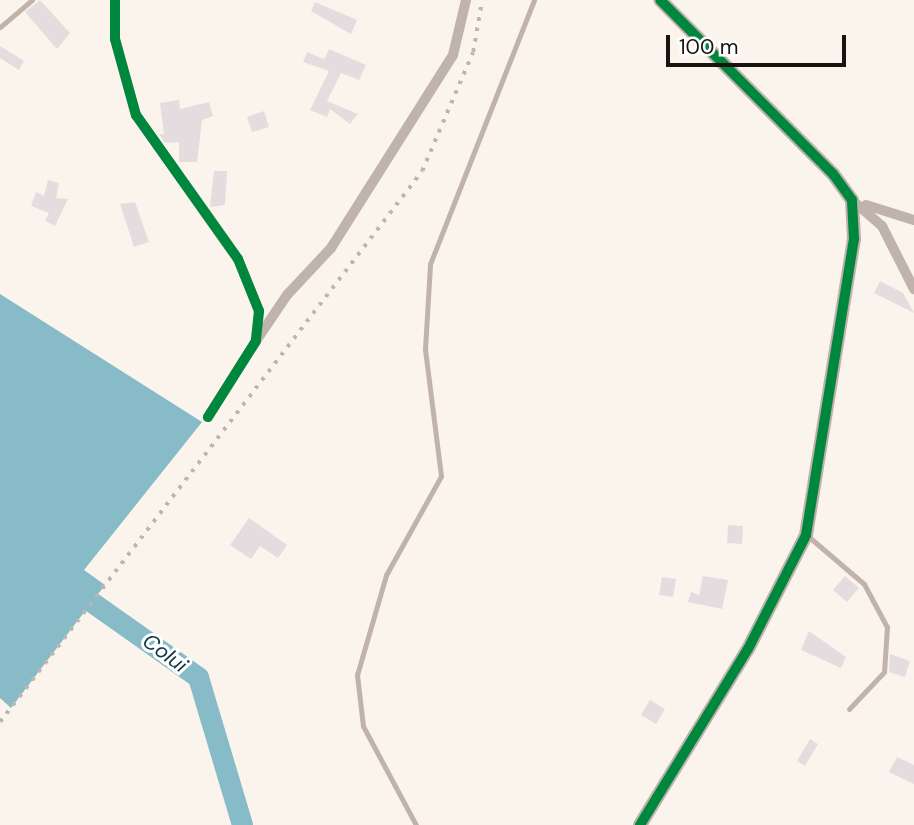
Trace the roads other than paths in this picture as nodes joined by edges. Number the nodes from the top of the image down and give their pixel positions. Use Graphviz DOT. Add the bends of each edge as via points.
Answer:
graph roads {
  1 [pos="32,0"];
  2 [pos="115,0"];
  3 [pos="466,0"];
  4 [pos="534,0"];
  5 [pos="660,0"];
  6 [pos="0,27"];
  7 [pos="852,200"];
  8 [pos="914,220"];
  9 [pos="914,289"];
  10 [pos="256,341"];
  11 [pos="208,418"];
  12 [pos="806,535"];
  13 [pos="849,709"];
  14 [pos="416,825"];
  15 [pos="639,825"];
  1 -- 6 [label="lane"];
  2 -- 10 [label="street" via="115,39 136,115 238,259 258,311"];
  3 -- 10 [label="street" via="453,55 331,248 286,295"];
  4 -- 14 [label="lane" via="430,264 425,349 441,476 386,575 357,675 363,726"];
  5 -- 7 [label="street" via="814,154"];
  7 -- 8 [label="street"];
  7 -- 9 [label="street" via="882,226"];
  7 -- 12 [label="street" via="848,301"];
  10 -- 11 [label="street"];
  12 -- 13 [label="lane" via="864,584 887,627 884,672"];
  12 -- 15 [label="street" via="748,649"];
}
